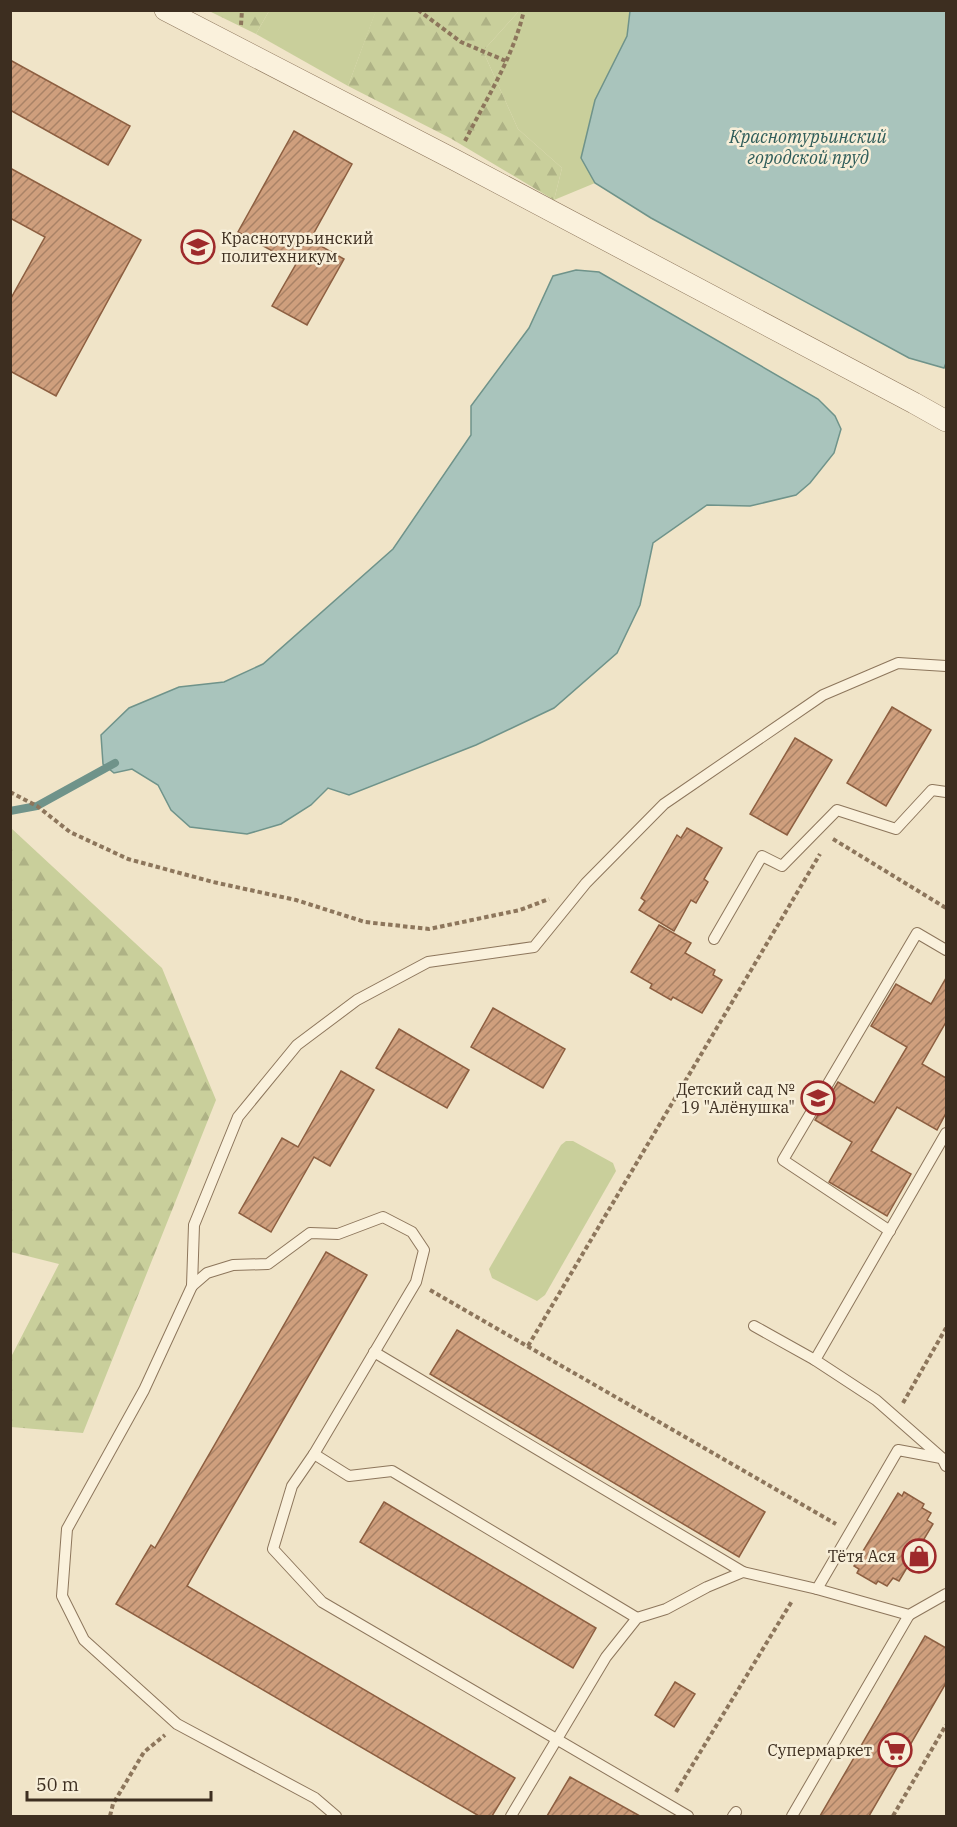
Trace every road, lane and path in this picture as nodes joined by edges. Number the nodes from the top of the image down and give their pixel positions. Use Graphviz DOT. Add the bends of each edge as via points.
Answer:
graph roads {
  1 [pos="165,10"];
  2 [pos="418,10"];
  3 [pos="524,10"];
  4 [pos="506,61"];
  5 [pos="455,160"];
  6 [pos="946,422"];
  7 [pos="946,666"];
  8 [pos="10,792"];
  9 [pos="946,792"];
  10 [pos="830,837"];
  11 [pos="824,848"];
  12 [pos="586,883"];
  13 [pos="946,908"];
  14 [pos="714,939"];
  15 [pos="946,950"];
  16 [pos="946,1133"];
  17 [pos="890,1231"];
  18 [pos="416,1282"];
  19 [pos="192,1287"];
  20 [pos="754,1326"];
  21 [pos="528,1346"];
  22 [pos="374,1352"];
  23 [pos="816,1360"];
  24 [pos="314,1454"];
  25 [pos="944,1462"];
  26 [pos="850,1532"];
  27 [pos="743,1572"];
  28 [pos="817,1588"];
  29 [pos="946,1594"];
  30 [pos="909,1615"];
  31 [pos="637,1618"];
  32 [pos="177,1724"];
  33 [pos="946,1725"];
  34 [pos="557,1741"];
  35 [pos="110,1816"];
  36 [pos="336,1816"];
  37 [pos="511,1816"];
  38 [pos="688,1816"];
  39 [pos="792,1816"];
  40 [pos="893,1816"];
  1 -- 5 [label="street"];
  2 -- 4 [label="path" via="461,42"];
  3 -- 4 [label="path"];
  4 -- 5 [label="path"];
  5 -- 6 [label="street"];
  7 -- 12 [label="lane" via="898,663 823,694 664,804"];
  8 -- 12 [label="path" via="38,806 70,832 128,859 296,900 365,922 429,929 520,910"];
  9 -- 14 [label="lane" via="932,790 896,829 837,810 782,867 762,856"];
  10 -- 13 [label="path"];
  11 -- 21 [label="path"];
  12 -- 19 [label="lane" via="534,947 428,962 357,1000 297,1045 238,1117 194,1225"];
  15 -- 17 [label="lane" via="917,933 783,1160"];
  16 -- 17 [label="lane"];
  17 -- 23 [label="lane"];
  18 -- 19 [label="lane" via="424,1250 412,1232 383,1217 338,1234 310,1233 268,1264 233,1265 207,1273"];
  18 -- 21 [label="path"];
  18 -- 22 [label="lane"];
  19 -- 32 [label="lane" via="144,1390 66,1529 62,1596 84,1640"];
  20 -- 23 [label="lane"];
  21 -- 26 [label="path"];
  22 -- 24 [label="lane"];
  22 -- 27 [label="lane"];
  23 -- 25 [label="lane" via="876,1400"];
  24 -- 31 [label="lane" via="349,1476 392,1471"];
  24 -- 34 [label="lane" via="292,1486 273,1549 322,1602"];
  25 -- 26 [label="lane" via="898,1450"];
  26 -- 28 [label="lane"];
  27 -- 28 [label="lane"];
  27 -- 31 [label="lane" via="666,1609"];
  28 -- 30 [label="lane"];
  29 -- 30 [label="lane"];
  30 -- 39 [label="lane"];
  31 -- 34 [label="lane" via="606,1657"];
  32 -- 35 [label="path" via="144,1752"];
  32 -- 36 [label="lane" via="315,1798"];
  33 -- 40 [label="path"];
  34 -- 37 [label="lane"];
  34 -- 38 [label="lane"];
}
